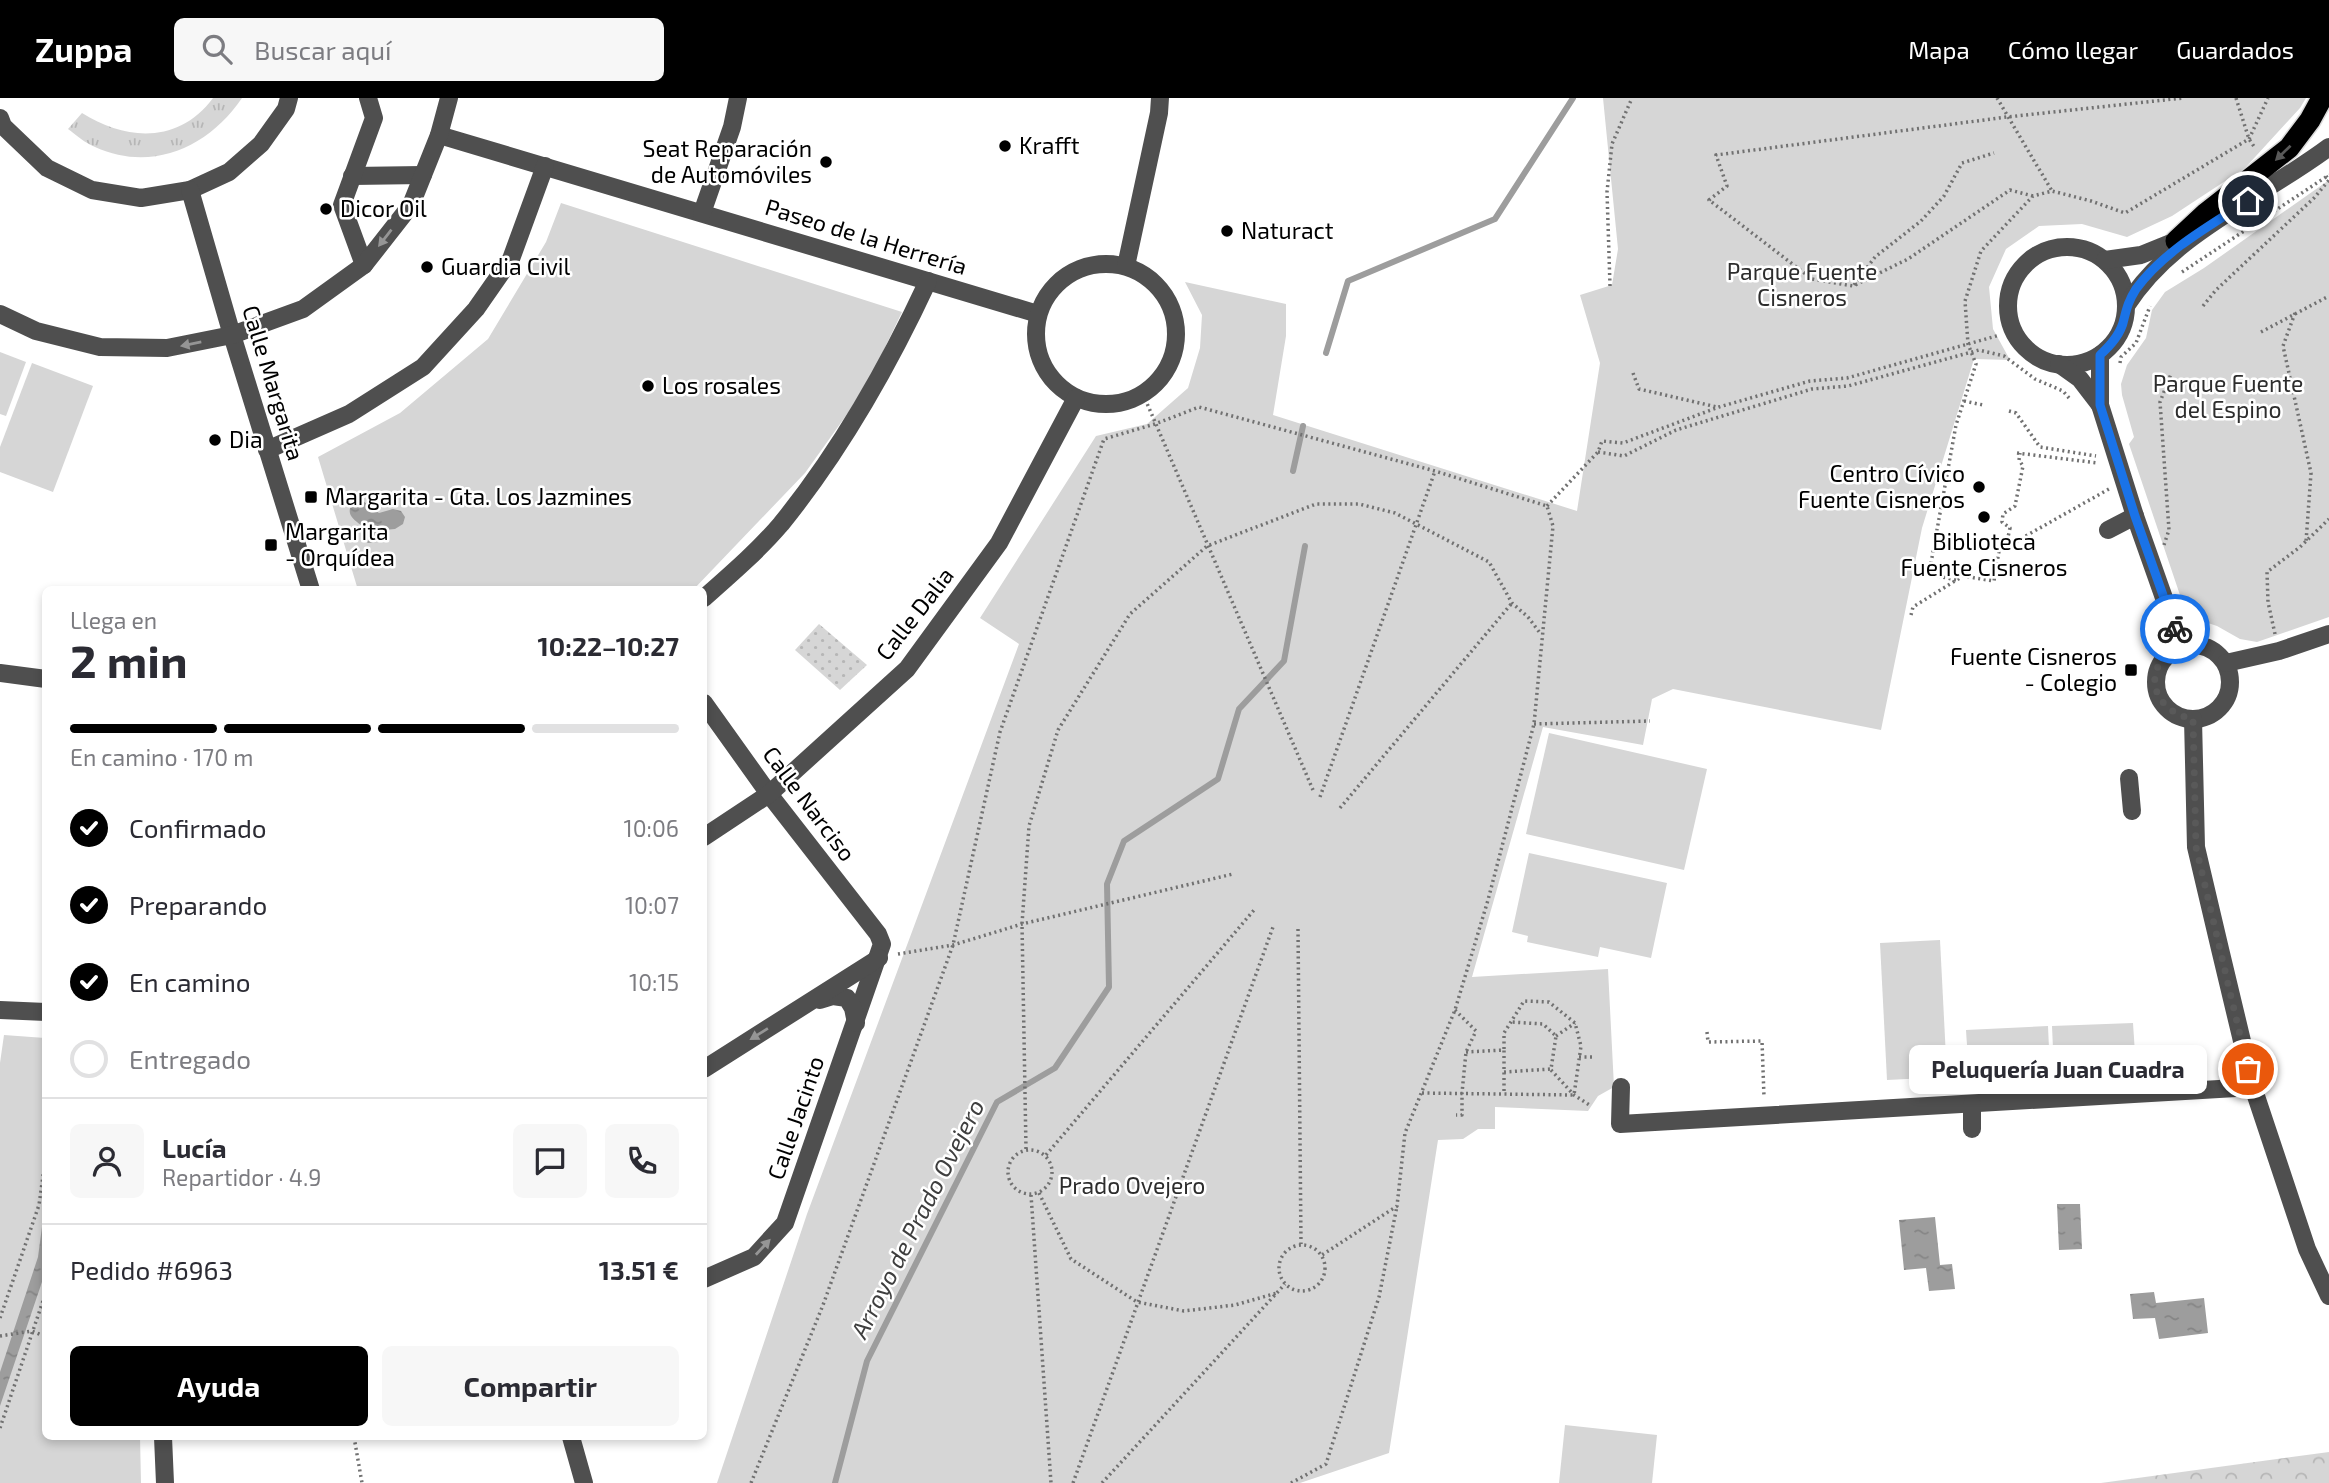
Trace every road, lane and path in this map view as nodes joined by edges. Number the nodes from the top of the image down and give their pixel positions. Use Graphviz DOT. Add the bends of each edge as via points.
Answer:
graph roads {
  1 [pos="289,98"];
  2 [pos="368,98"];
  3 [pos="449,98"];
  4 [pos="738,98"];
  5 [pos="1160,98"];
  6 [pos="1632,98"];
  7 [pos="1997,98"];
  8 [pos="2183,98"];
  9 [pos="2236,98"];
  10 [pos="2268,98"];
  11 [pos="2322,98"];
  12 [pos="2007,117"];
  13 [pos="1,124"];
  14 [pos="439,135"];
  15 [pos="2249,139"];
  16 [pos="2329,147"];
  17 [pos="1994,153"];
  18 [pos="545,166"];
  19 [pos="423,175"];
  20 [pos="2327,175"];
  21 [pos="352,176"];
  22 [pos="190,190"];
  23 [pos="2052,191"];
  24 [pos="2033,196"];
  25 [pos="702,213"];
  26 [pos="2207,227"];
  27 [pos="2176,241"];
  28 [pos="2105,260"];
  29 [pos="364,265"];
  30 [pos="1126,266"];
  31 [pos="2179,274"];
  32 [pos="928,281"];
  33 [pos="1610,286"];
  34 [pos="1853,286"];
  35 [pos="2329,296"];
  36 [pos="2152,298"];
  37 [pos="2126,306"];
  38 [pos="2203,306"];
  39 [pos="2295,313"];
  40 [pos="0,314"];
  41 [pos="1038,314"];
  42 [pos="2261,332"];
  43 [pos="232,335"];
  44 [pos="2000,335"];
  45 [pos="1968,344"];
  46 [pos="1972,352"];
  47 [pos="2100,355"];
  48 [pos="2059,364"];
  49 [pos="2119,371"];
  50 [pos="1633,373"];
  51 [pos="2171,374"];
  52 [pos="1143,394"];
  53 [pos="1076,398"];
  54 [pos="2070,399"];
  55 [pos="1964,401"];
  56 [pos="1983,405"];
  57 [pos="2100,405"];
  58 [pos="1719,407"];
  59 [pos="2009,411"];
  60 [pos="1155,424"];
  61 [pos="267,450"];
  62 [pos="1598,452"];
  63 [pos="2102,460"];
  64 [pos="2110,464"];
  65 [pos="1435,471"];
  66 [pos="2117,485"];
  67 [pos="1547,506"];
  68 [pos="2135,516"];
  69 [pos="2329,519"];
  70 [pos="1416,524"];
  71 [pos="2108,530"];
  72 [pos="2306,542"];
  73 [pos="1207,546"];
  74 [pos="2006,546"];
  75 [pos="2159,547"];
  76 [pos="1956,580"];
  77 [pos="310,586"];
  78 [pos="707,595"];
  79 [pos="1512,603"];
  80 [pos="1911,615"];
  81 [pos="2329,634"];
  82 [pos="1542,635"];
  83 [pos="2276,639"];
  84 [pos="2181,646"];
  85 [pos="2226,663"];
  86 [pos="0,673"];
  87 [pos="42,678"];
  88 [pos="707,707"];
  89 [pos="2193,719"];
  90 [pos="1650,721"];
  91 [pos="1534,724"];
  92 [pos="2129,778"];
  93 [pos="1313,790"];
  94 [pos="769,794"];
  95 [pos="1320,797"];
  96 [pos="1340,808"];
  97 [pos="2132,811"];
  98 [pos="707,836"];
  99 [pos="1233,874"];
  100 [pos="1254,910"];
  101 [pos="1022,924"];
  102 [pos="1273,927"];
  103 [pos="1298,929"];
  104 [pos="878,934"];
  105 [pos="953,945"];
  106 [pos="879,958"];
  107 [pos="799,1008"];
  108 [pos="0,1010"];
  109 [pos="1455,1010"];
  110 [pos="42,1012"];
  111 [pos="1511,1021"];
  112 [pos="1575,1023"];
  113 [pos="856,1024"];
  114 [pos="1707,1032"];
  115 [pos="1556,1036"];
  116 [pos="1504,1051"];
  117 [pos="1466,1052"];
  118 [pos="1579,1057"];
  119 [pos="1592,1057"];
  120 [pos="707,1067"];
  121 [pos="1551,1069"];
  122 [pos="1504,1072"];
  123 [pos="1621,1087"];
  124 [pos="2253,1087"];
  125 [pos="1422,1093"];
  126 [pos="1462,1093"];
  127 [pos="1504,1094"];
  128 [pos="1574,1095"];
  129 [pos="1764,1097"];
  130 [pos="1972,1104"];
  131 [pos="1591,1106"];
  132 [pos="1456,1115"];
  133 [pos="1972,1129"];
  134 [pos="1026,1149"];
  135 [pos="1046,1155"];
  136 [pos="42,1183"];
  137 [pos="1039,1193"];
  138 [pos="1031,1195"];
  139 [pos="1397,1206"];
  140 [pos="1301,1244"];
  141 [pos="1322,1255"];
  142 [pos="707,1278"];
  143 [pos="1285,1283"];
  144 [pos="1277,1293"];
  145 [pos="2329,1296"];
  146 [pos="1137,1302"];
  147 [pos="42,1303"];
  148 [pos="0,1318"];
  149 [pos="32,1331"];
  150 [pos="0,1336"];
  151 [pos="42,1336"];
  152 [pos="0,1428"];
  153 [pos="163,1440"];
  154 [pos="355,1440"];
  155 [pos="572,1440"];
  156 [pos="164,1483"];
  157 [pos="362,1483"];
  158 [pos="584,1483"];
  159 [pos="751,1483"];
  160 [pos="1051,1483"];
  161 [pos="1073,1483"];
  162 [pos="1102,1483"];
  163 [pos="1291,1483"];
  1 -- 22 [label="street" via="261,144 229,172"];
  2 -- 21 [label="street" via="374,118"];
  3 -- 14 [label="street"];
  4 -- 25 [label="street"];
  5 -- 30 [label="street"];
  6 -- 33 [label="path" via="1612,144 1607,192"];
  7 -- 12 [label="path"];
  8 -- 12 [label="path"];
  9 -- 15 [label="path"];
  10 -- 15 [label="path"];
  11 -- 27 [label="highway, one-way" via="2289,148"];
  12 -- 23 [label="path"];
  12 -- 34 [label="path" via="1716,155 1727,186 1709,200 1812,279"];
  13 -- 22 [label="street" via="47,168 92,190 141,198"];
  14 -- 18 [label="street, Paseo de la Herrería"];
  14 -- 19 [label="street"];
  15 -- 23 [label="path" via="2125,213"];
  16 -- 26 [label="street"];
  17 -- 34 [label="path" via="1962,163 1944,196 1875,257"];
  18 -- 25 [label="street, Paseo de la Herrería"];
  18 -- 61 [label="street" via="511,259 476,309 423,367 349,414"];
  19 -- 21 [label="street"];
  19 -- 29 [label="street, one-way" via="411,205"];
  20 -- 31 [label="path"];
  20 -- 38 [label="path" via="2329,180 2314,198"];
  21 -- 29 [label="street" via="342,205"];
  22 -- 43 [label="street, Calle Margarita"];
  23 -- 24 [label="path"];
  24 -- 34 [label="path" via="2010,190 1908,259"];
  24 -- 45 [label="path" via="1980,251 1965,301"];
  25 -- 32 [label="street, Paseo de la Herrería"];
  26 -- 27 [label="street"];
  26 -- 37 [label="street" via="2148,274"];
  27 -- 28 [label="street" via="2141,255"];
  28 -- 37 [label="street" via="2120,281"];
  28 -- 48 [label="street" via="2091,252 2061,247 2032,258 2013,282 2008,297 2012,327 2030,352"];
  29 -- 43 [label="street" via="303,309"];
  30 -- 41 [label="street" via="1082,267 1048,294"];
  30 -- 52 [label="street" via="1160,288 1176,325 1170,365"];
  32 -- 41 [label="street, Paseo de la Herrería"];
  32 -- 78 [label="street" via="900,342 816,477 779,526"];
  35 -- 39 [label="path"];
  36 -- 49 [label="path" via="2136,343 2121,358"];
  37 -- 47 [label="street" via="2119,333"];
  39 -- 42 [label="path"];
  39 -- 72 [label="path" via="2283,346 2311,472"];
  43 -- 40 [label="street, one-way" via="167,348 100,347 36,331"];
  41 -- 53 [label="street" via="1036,347 1041,363 1056,383"];
  43 -- 61 [label="street, Calle Margarita"];
  44 -- 45 [label="path"];
  45 -- 46 [label="path"];
  45 -- 58 [label="path"];
  46 -- 54 [label="path" via="2004,356"];
  46 -- 55 [label="path" via="1976,364"];
  46 -- 62 [label="path" via="1848,386 1812,389 1676,430 1623,456"];
  47 -- 48 [label="street"];
  47 -- 57 [label="street"];
  48 -- 57 [label="street" via="2080,379"];
  50 -- 58 [label="path" via="1639,389"];
  51 -- 75 [label="path" via="2160,401 2169,530"];
  52 -- 53 [label="street" via="1110,404"];
  52 -- 60 [label="path"];
  53 -- 94 [label="street, Calle Dalia" via="999,543 907,669"];
  55 -- 56 [label="path"];
  55 -- 76 [label="path" via="1929,574"];
  57 -- 68 [label="street"];
  58 -- 62 [label="path" via="1623,443 1602,441"];
  59 -- 63 [label="path" via="2016,413 2040,447"];
  60 -- 65 [label="path" via="1199,407"];
  60 -- 73 [label="path"];
  60 -- 105 [label="path" via="1104,439 1000,732"];
  61 -- 77 [label="street, Calle Margarita"];
  62 -- 67 [label="path"];
  64 -- 74 [label="path" via="2019,453 2023,466 2015,506 2003,514 2002,522 2010,528"];
  65 -- 67 [label="path"];
  65 -- 70 [label="path"];
  66 -- 74 [label="path"];
  67 -- 82 [label="path" via="1553,526"];
  68 -- 71 [label="street"];
  68 -- 84 [label="street"];
  69 -- 72 [label="path"];
  70 -- 73 [label="path" via="1359,504 1316,504"];
  70 -- 79 [label="path" via="1489,562"];
  70 -- 95 [label="path"];
  72 -- 83 [label="path" via="2267,572"];
  73 -- 93 [label="path"];
  73 -- 101 [label="path" via="1130,614 1058,730 1029,826"];
  74 -- 76 [label="path" via="1999,551 1994,581 1963,576"];
  76 -- 80 [label="path" via="1913,607"];
  79 -- 82 [label="path"];
  79 -- 96 [label="path"];
  81 -- 85 [label="street"];
  82 -- 91 [label="path"];
  84 -- 85 [label="street" via="2204,645"];
  84 -- 89 [label="street" via="2167,654 2158,667 2156,691 2170,711"];
  85 -- 89 [label="street" via="2231,686 2225,701 2217,711"];
  86 -- 87 [label="street"];
  88 -- 94 [label="street, Calle Narciso"];
  89 -- 124 [label="street" via="2196,847"];
  90 -- 91 [label="path"];
  91 -- 109 [label="path"];
  92 -- 97 [label="street"];
  94 -- 98 [label="street, Calle Dalia"];
  94 -- 104 [label="street, Calle Narciso"];
  99 -- 101 [label="path"];
  100 -- 135 [label="path"];
  101 -- 105 [label="path"];
  101 -- 134 [label="path"];
  102 -- 146 [label="path"];
  103 -- 140 [label="path"];
  104 -- 106 [label="street, Calle Jacinto" via="882,944"];
  105 -- 106 [label="path"];
  105 -- 159 [label="path" via="823,1305"];
  106 -- 107 [label="street"];
  106 -- 113 [label="street, Calle Jacinto"];
  107 -- 113 [label="street" via="841,995 851,1002"];
  107 -- 120 [label="street, one-way"];
  108 -- 110 [label="street"];
  109 -- 117 [label="path" via="1476,1031"];
  109 -- 125 [label="path"];
  111 -- 112 [label="path" via="1524,1001 1549,1002"];
  111 -- 115 [label="path" via="1543,1024"];
  111 -- 116 [label="path" via="1504,1033"];
  112 -- 115 [label="path"];
  112 -- 118 [label="path"];
  142 -- 113 [label="street, Calle Jacinto, one-way" via="754,1257 785,1223"];
  114 -- 129 [label="path" via="1708,1042 1762,1041"];
  115 -- 121 [label="path"];
  116 -- 117 [label="path"];
  116 -- 122 [label="path"];
  117 -- 126 [label="path"];
  118 -- 119 [label="path"];
  118 -- 128 [label="path"];
  121 -- 122 [label="path"];
  121 -- 128 [label="path"];
  122 -- 127 [label="path"];
  123 -- 130 [label="street" via="1620,1124"];
  124 -- 130 [label="street"];
  124 -- 145 [label="street" via="2307,1249"];
  125 -- 126 [label="path"];
  125 -- 139 [label="path" via="1405,1133"];
  126 -- 127 [label="path"];
  126 -- 132 [label="path" via="1462,1115"];
  127 -- 128 [label="path"];
  128 -- 131 [label="path"];
  130 -- 133 [label="street"];
  134 -- 135 [label="path"];
  134 -- 138 [label="path" via="1015,1154 1007,1167 1009,1182"];
  135 -- 137 [label="path" via="1053,1168 1050,1184"];
  136 -- 148 [label="path" via="39,1205"];
  137 -- 138 [label="path"];
  137 -- 146 [label="path" via="1071,1259"];
  138 -- 160 [label="path"];
  139 -- 141 [label="path"];
  139 -- 163 [label="path" via="1379,1297 1326,1464"];
  140 -- 141 [label="path"];
  140 -- 143 [label="path" via="1282,1256 1279,1267"];
  141 -- 143 [label="path" via="1325,1272 1314,1287 1305,1291"];
  143 -- 144 [label="path"];
  144 -- 146 [label="path" via="1235,1305 1184,1311"];
  144 -- 162 [label="path"];
  146 -- 161 [label="path"];
  147 -- 149 [label="path"];
  149 -- 150 [label="path"];
  149 -- 151 [label="path"];
  149 -- 152 [label="path"];
  153 -- 156 [label="street"];
  154 -- 157 [label="path"];
  155 -- 158 [label="street"];
}
